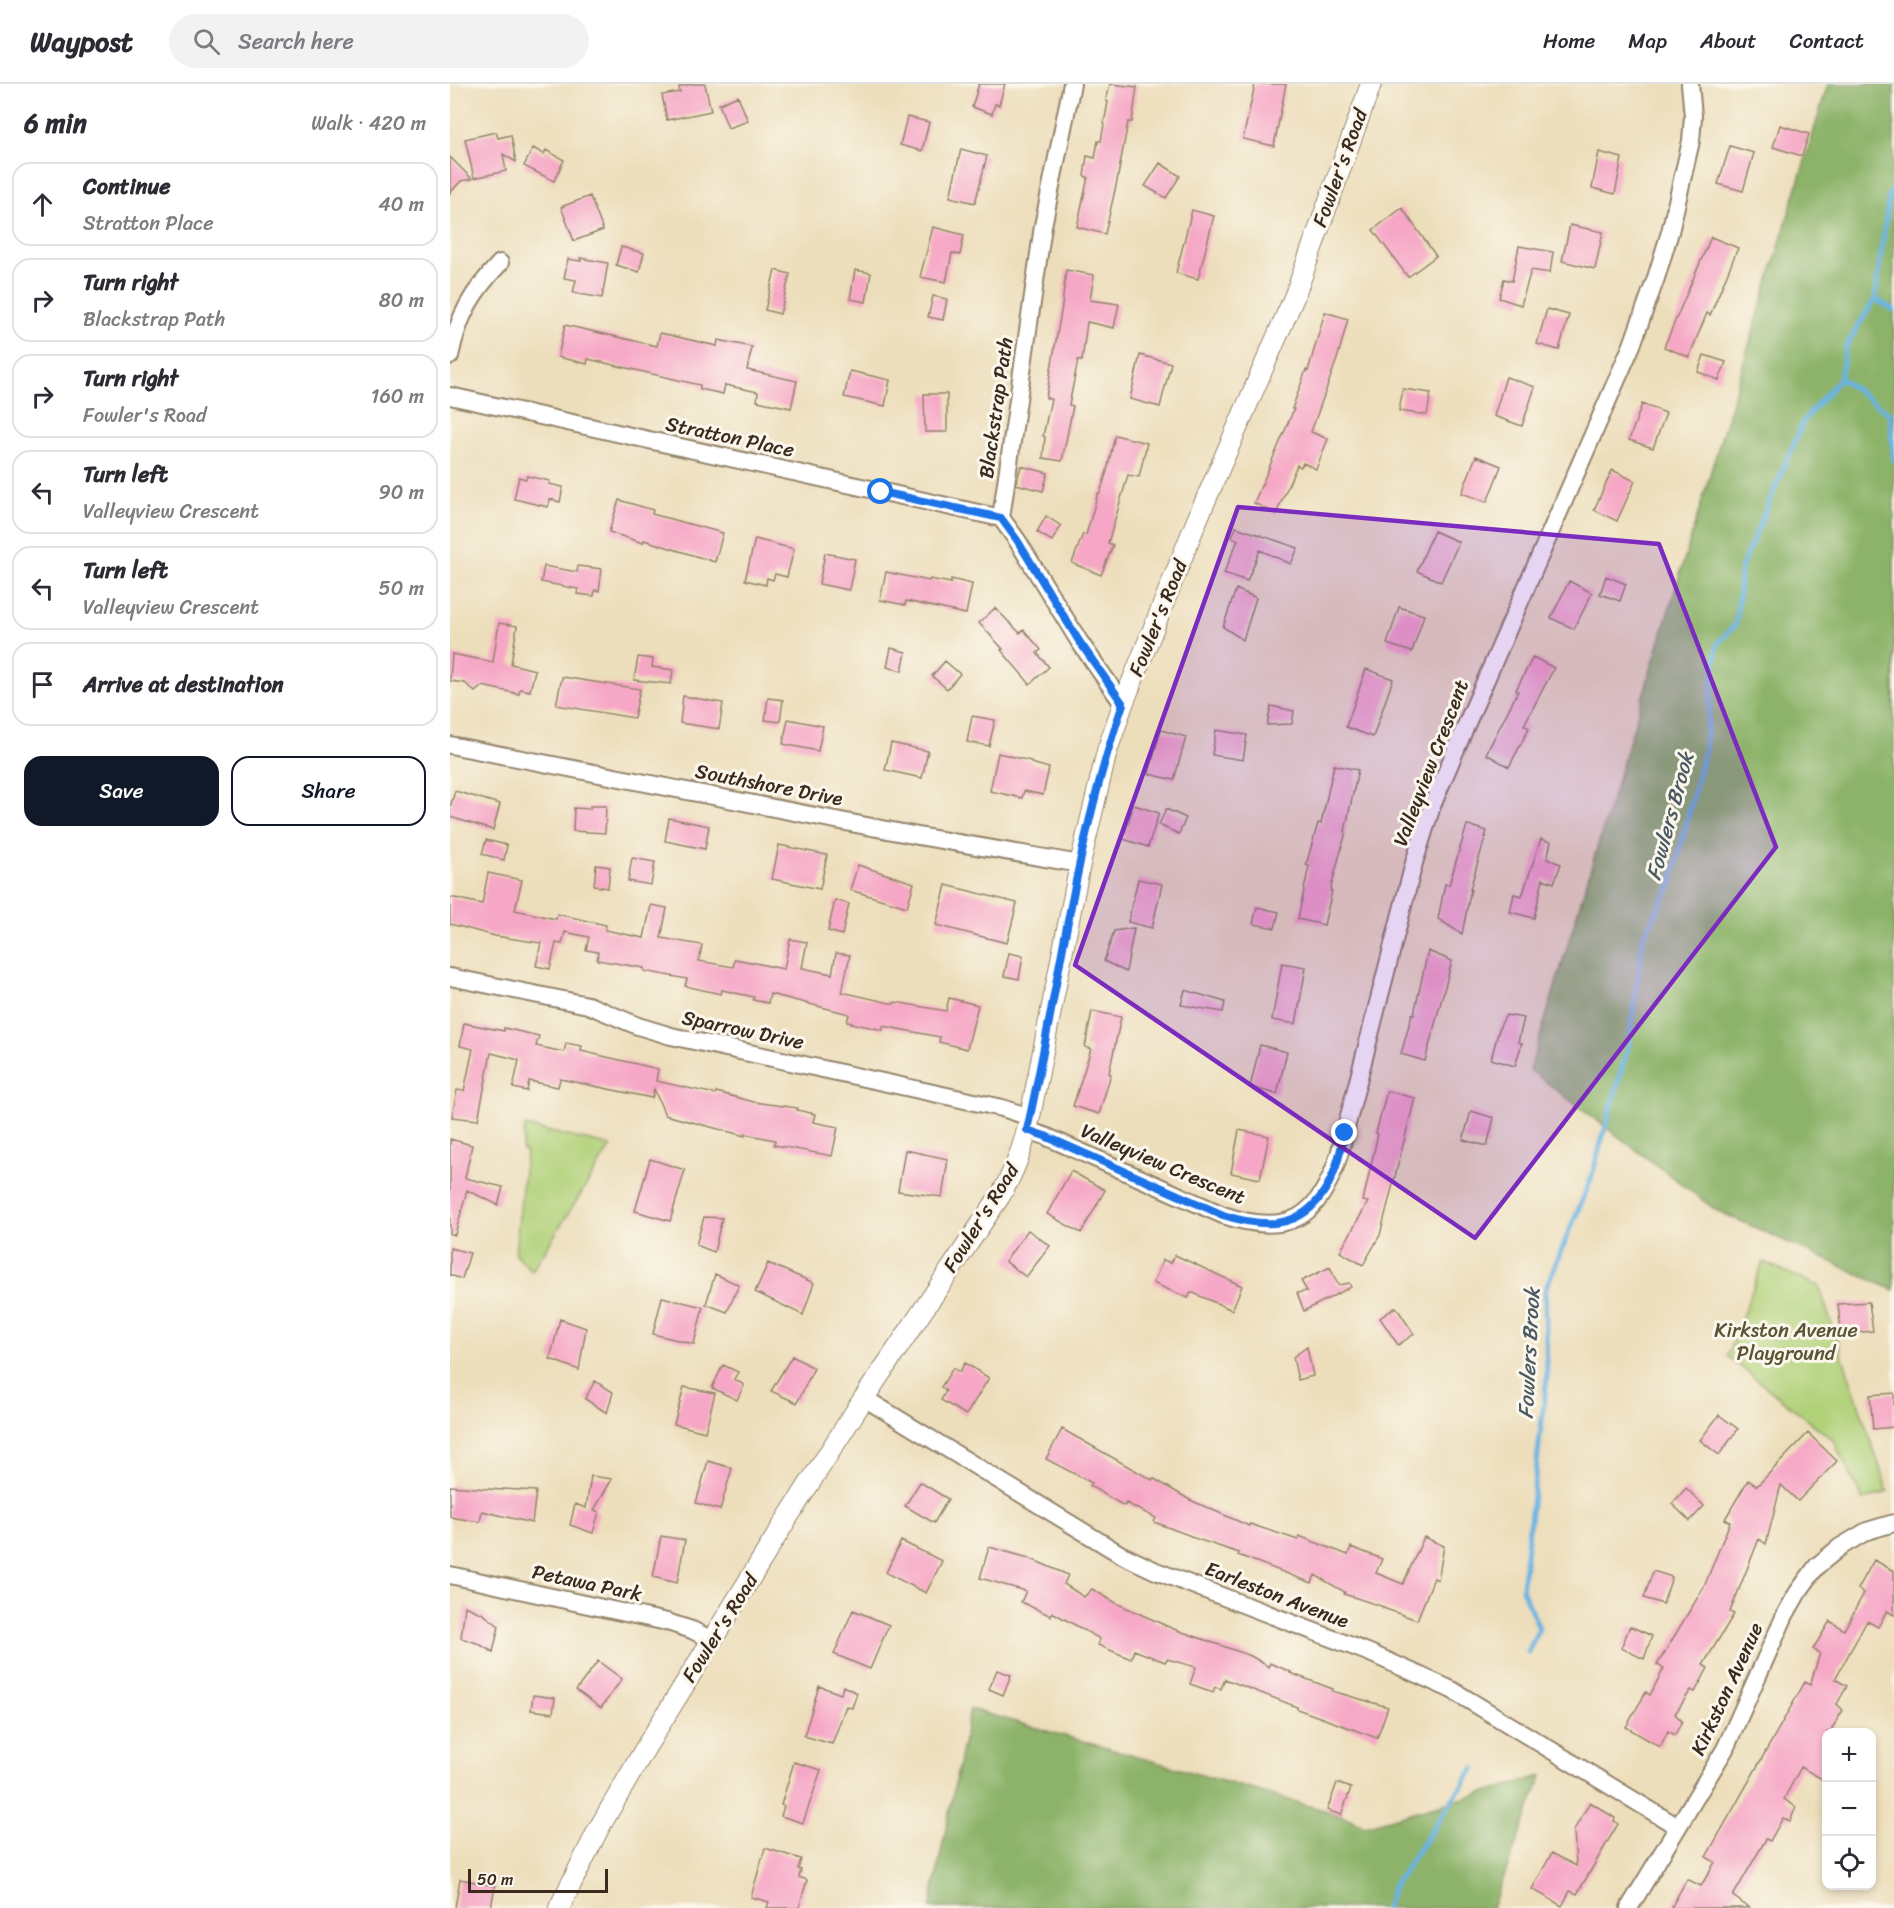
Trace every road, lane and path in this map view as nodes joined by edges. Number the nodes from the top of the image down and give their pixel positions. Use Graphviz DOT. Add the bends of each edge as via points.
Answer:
graph roads {
  1 [pos="1072,84"];
  2 [pos="1371,84"];
  3 [pos="1690,84"];
  4 [pos="500,263"];
  5 [pos="450,357"];
  6 [pos="450,396"];
  7 [pos="1001,518"];
  8 [pos="1123,704"];
  9 [pos="450,745"];
  10 [pos="1080,864"];
  11 [pos="450,977"];
  12 [pos="1029,1124"];
  13 [pos="864,1398"];
  14 [pos="1894,1523"];
  15 [pos="450,1575"];
  16 [pos="712,1640"];
  17 [pos="1678,1827"];
  18 [pos="559,1908"];
  19 [pos="1629,1908"];
  1 -- 7 [label="street, Blackstrap Path" via="1043,226"];
  2 -- 8 [label="street, Fowler's Road" via="1295,295 1197,520"];
  3 -- 12 [label="street, Valleyview Crescent" via="1691,141 1656,279 1632,345 1432,807 1339,1155 1326,1189 1312,1208 1290,1221 1250,1223 1223,1215 1045,1136"];
  4 -- 5 [label="street" via="468,302"];
  6 -- 7 [label="street, Stratton Place"];
  7 -- 8 [label="street"];
  8 -- 10 [label="street, Fowler's Road" via="1107,751"];
  9 -- 10 [label="street, Southshore Drive"];
  10 -- 12 [label="street, Fowler's Road"];
  11 -- 12 [label="street, Sparrow Drive" via="571,1000 671,1036 1002,1108"];
  12 -- 13 [label="street, Fowler's Road" via="1014,1170 1000,1196"];
  13 -- 16 [label="street, Fowler's Road"];
  13 -- 17 [label="street, Earleston Avenue" via="1120,1554 1370,1653 1452,1690"];
  14 -- 17 [label="street, Kirkston Avenue" via="1867,1531 1840,1546 1817,1566 1798,1592 1733,1734"];
  15 -- 16 [label="street, Petawa Park" via="667,1622"];
  16 -- 18 [label="street, Fowler's Road" via="605,1818"];
  17 -- 19 [label="street, Kirkston Avenue"];
}
